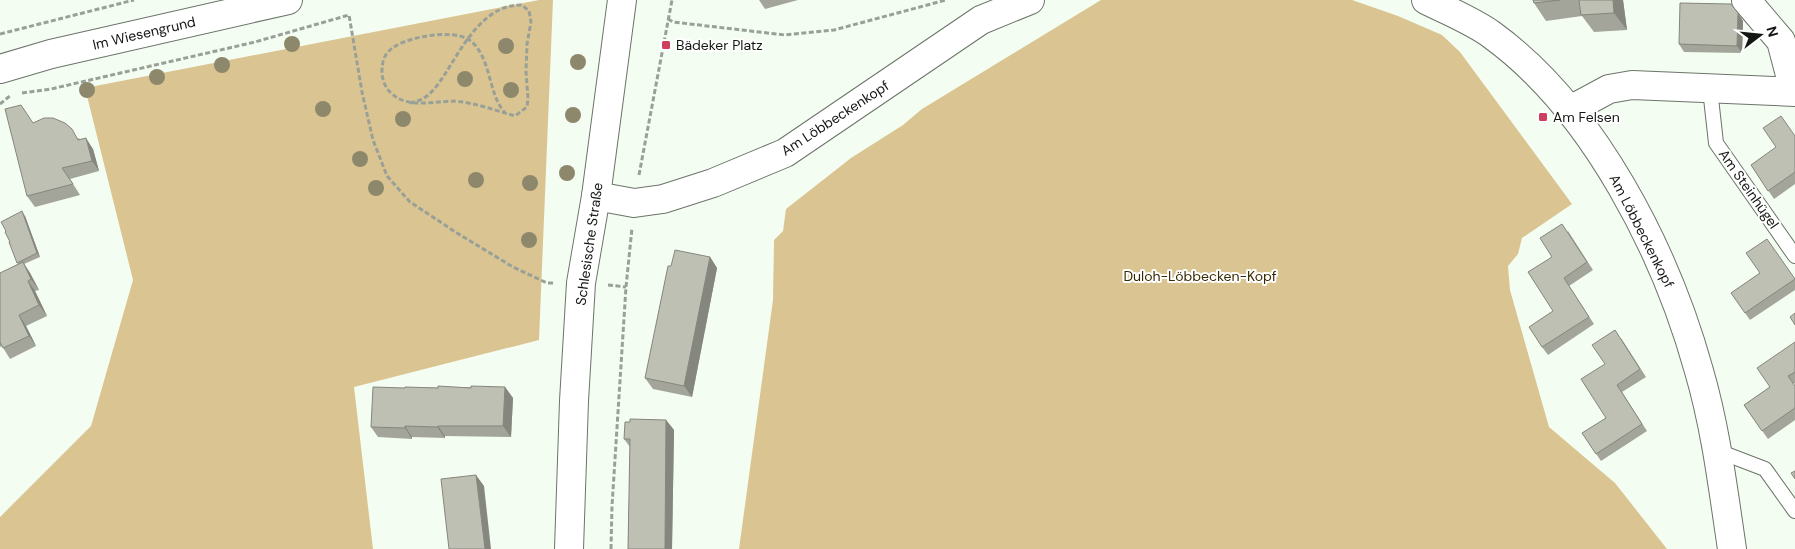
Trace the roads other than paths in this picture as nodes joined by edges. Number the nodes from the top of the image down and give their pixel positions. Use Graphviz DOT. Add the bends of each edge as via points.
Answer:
graph roads {
  1 [pos="288,0"];
  2 [pos="622,0"];
  3 [pos="1030,0"];
  4 [pos="1426,0"];
  5 [pos="1746,0"];
  6 [pos="0,69"];
  7 [pos="1710,89"];
  8 [pos="1792,91"];
  9 [pos="1570,110"];
  10 [pos="596,196"];
  11 [pos="1795,256"];
  12 [pos="1718,451"];
  13 [pos="1795,511"];
  14 [pos="570,549"];
  15 [pos="1732,549"];
  1 -- 6 [label="street, Im Wiesengrund" via="51,54"];
  2 -- 10 [label="street, Schlesische Straße"];
  3 -- 10 [label="street, Am Löbbeckenkopf" via="981,20 785,153 663,200 634,203"];
  4 -- 9 [label="street, Am Löbbeckenkopf" via="1491,34 1538,73"];
  5 -- 8 [label="street" via="1781,41"];
  7 -- 8 [label="street"];
  7 -- 9 [label="street" via="1632,85 1609,89"];
  7 -- 11 [label="lane, Am Steinhügel" via="1716,143"];
  9 -- 12 [label="street, Am Löbbeckenkopf" via="1616,178 1673,293 1699,371"];
  10 -- 14 [label="street, Schlesische Straße" via="581,282"];
  12 -- 13 [label="lane" via="1765,469"];
  12 -- 15 [label="street, Am Löbbeckenkopf"];
}
